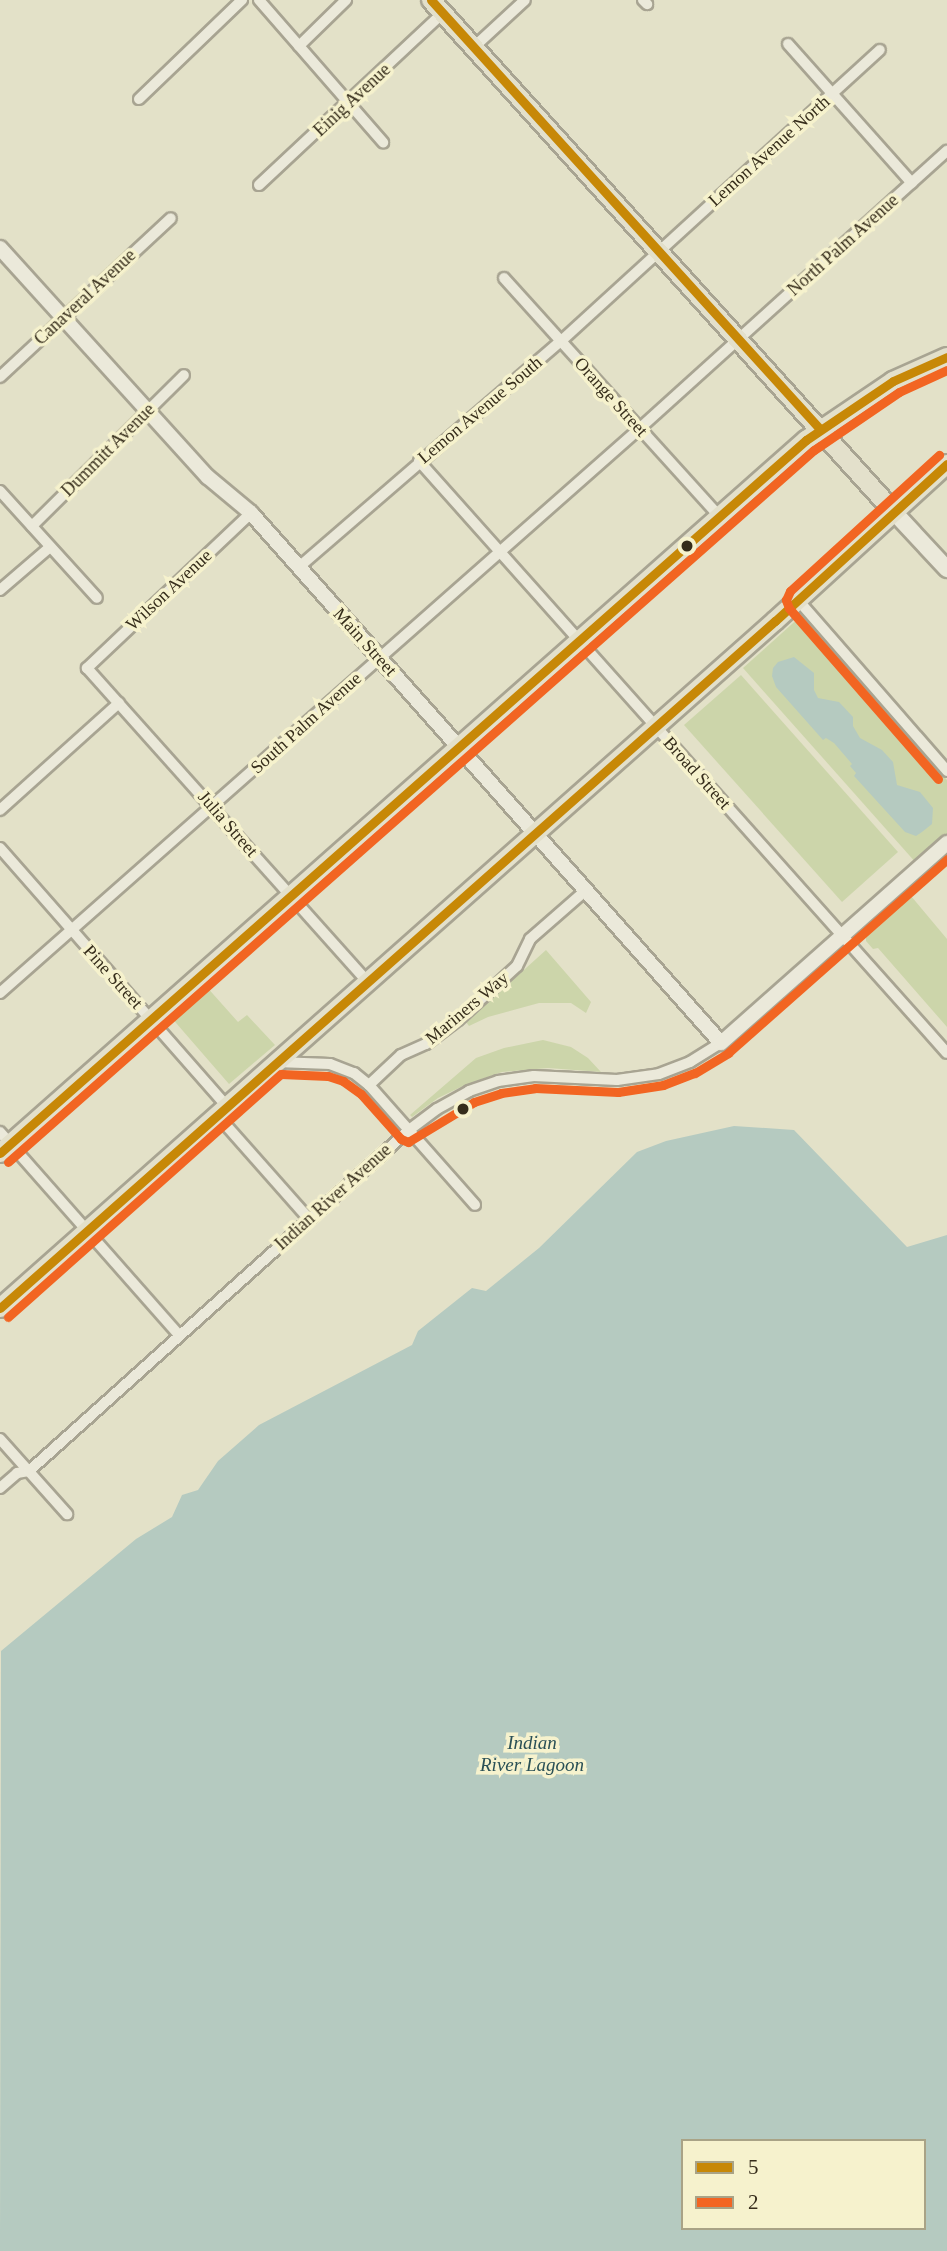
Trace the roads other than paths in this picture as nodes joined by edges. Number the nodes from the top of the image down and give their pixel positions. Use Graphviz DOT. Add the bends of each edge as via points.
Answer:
graph roads {
  1 [pos="242,0"];
  2 [pos="259,0"];
  3 [pos="346,0"];
  4 [pos="525,0"];
  5 [pos="437,7"];
  6 [pos="788,44"];
  7 [pos="299,46"];
  8 [pos="474,47"];
  9 [pos="880,50"];
  10 [pos="832,94"];
  11 [pos="139,99"];
  12 [pos="349,104"];
  13 [pos="383,142"];
  14 [pos="947,151"];
  15 [pos="912,183"];
  16 [pos="259,185"];
  17 [pos="171,218"];
  18 [pos="0,248"];
  19 [pos="658,250"];
  20 [pos="504,278"];
  21 [pos="63,317"];
  22 [pos="738,340"];
  23 [pos="561,342"];
  24 [pos="947,357"];
  25 [pos="184,375"];
  26 [pos="0,377"];
  27 [pos="148,410"];
  28 [pos="639,429"];
  29 [pos="820,429"];
  30 [pos="419,461"];
  31 [pos="947,464"];
  32 [pos="0,491"];
  33 [pos="894,512"];
  34 [pos="251,513"];
  35 [pos="719,516"];
  36 [pos="32,526"];
  37 [pos="50,547"];
  38 [pos="499,552"];
  39 [pos="299,567"];
  40 [pos="947,569"];
  41 [pos="0,590"];
  42 [pos="97,598"];
  43 [pos="798,600"];
  44 [pos="578,640"];
  45 [pos="379,658"];
  46 [pos="87,668"];
  47 [pos="119,703"];
  48 [pos="656,727"];
  49 [pos="458,747"];
  50 [pos="947,771"];
  51 [pos="213,806"];
  52 [pos="0,810"];
  53 [pos="536,834"];
  54 [pos="947,843"];
  55 [pos="0,848"];
  56 [pos="584,891"];
  57 [pos="291,895"];
  58 [pos="72,930"];
  59 [pos="841,935"];
  60 [pos="368,982"];
  61 [pos="0,993"];
  62 [pos="150,1019"];
  63 [pos="721,1043"];
  64 [pos="947,1053"];
  65 [pos="277,1062"];
  66 [pos="369,1085"];
  67 [pos="222,1110"];
  68 [pos="409,1130"];
  69 [pos="3,1143"];
  70 [pos="475,1205"];
  71 [pos="309,1219"];
  72 [pos="88,1230"];
  73 [pos="0,1308"];
  74 [pos="179,1335"];
  75 [pos="0,1439"];
  76 [pos="29,1471"];
  77 [pos="0,1488"];
  78 [pos="67,1514"];
  1 -- 11 [label="street"];
  2 -- 7 [label="street"];
  3 -- 7 [label="street"];
  4 -- 8 [label="street"];
  5 -- 8 [label="main road"];
  5 -- 12 [label="street, Einig Avenue"];
  6 -- 10 [label="street"];
  7 -- 12 [label="street"];
  8 -- 19 [label="main road"];
  9 -- 10 [label="street, Lemon Avenue North"];
  10 -- 15 [label="street"];
  10 -- 19 [label="street, Lemon Avenue North"];
  12 -- 13 [label="street"];
  12 -- 16 [label="street, Einig Avenue"];
  14 -- 15 [label="street, North Palm Avenue"];
  15 -- 22 [label="street, North Palm Avenue"];
  17 -- 21 [label="street, Canaveral Avenue"];
  18 -- 21 [label="street, Main Street"];
  19 -- 22 [label="main road"];
  19 -- 23 [label="street, Lemon Avenue South"];
  20 -- 23 [label="street, Orange Street"];
  21 -- 26 [label="street, Canaveral Avenue"];
  21 -- 27 [label="street, Main Street"];
  22 -- 28 [label="street, South Palm Avenue"];
  22 -- 29 [label="main road"];
  23 -- 28 [label="street, Orange Street"];
  23 -- 30 [label="street, Lemon Avenue South"];
  24 -- 29 [label="main road" via="893,382"];
  25 -- 27 [label="street, Dummitt Avenue"];
  27 -- 34 [label="street, Main Street" via="208,477"];
  27 -- 36 [label="street, Dummitt Avenue"];
  28 -- 35 [label="street, Orange Street"];
  28 -- 38 [label="street, South Palm Avenue"];
  29 -- 33 [label="main road"];
  29 -- 35 [label="main road"];
  30 -- 38 [label="street, Broad Street"];
  30 -- 39 [label="street, Lemon Avenue South"];
  31 -- 33 [label="main road"];
  32 -- 36 [label="street"];
  33 -- 40 [label="main road"];
  33 -- 43 [label="main road"];
  34 -- 39 [label="street, Main Street"];
  34 -- 46 [label="street, Wilson Avenue"];
  35 -- 44 [label="main road"];
  36 -- 37 [label="street"];
  37 -- 41 [label="street"];
  37 -- 42 [label="street"];
  38 -- 44 [label="street, Broad Street"];
  38 -- 45 [label="street, South Palm Avenue"];
  39 -- 45 [label="street, Main Street"];
  43 -- 48 [label="main road"];
  43 -- 50 [label="street"];
  44 -- 48 [label="street, Broad Street"];
  44 -- 49 [label="main road"];
  45 -- 49 [label="street, Main Street"];
  45 -- 51 [label="street, South Palm Avenue"];
  46 -- 47 [label="street, Julia Street"];
  47 -- 51 [label="street, Julia Street"];
  47 -- 52 [label="street"];
  48 -- 53 [label="main road"];
  48 -- 59 [label="street, Broad Street"];
  49 -- 53 [label="street, Main Street"];
  49 -- 57 [label="main road"];
  51 -- 57 [label="street, Julia Street"];
  51 -- 58 [label="street, South Palm Avenue"];
  53 -- 56 [label="street, Main Street"];
  53 -- 60 [label="main road"];
  54 -- 59 [label="street, Indian River Avenue"];
  55 -- 58 [label="street, Pine Street"];
  56 -- 63 [label="street, Main Street"];
  56 -- 66 [label="street, Mariners Way" via="530,939 517,966 458,1020 426,1044 401,1055"];
  57 -- 60 [label="street, Julia Street"];
  57 -- 62 [label="main road"];
  58 -- 61 [label="street, South Palm Avenue"];
  58 -- 62 [label="street, Pine Street"];
  59 -- 63 [label="street, Indian River Avenue"];
  59 -- 64 [label="street, Broad Street"];
  60 -- 65 [label="main road"];
  62 -- 67 [label="street, Pine Street"];
  62 -- 69 [label="main road"];
  63 -- 68 [label="street, Indian River Avenue" via="659,1074 617,1080 534,1076 498,1081 469,1091"];
  65 -- 66 [label="street" via="338,1065"];
  65 -- 67 [label="main road"];
  66 -- 68 [label="street"];
  67 -- 71 [label="street, Pine Street"];
  67 -- 72 [label="main road"];
  68 -- 70 [label="street"];
  68 -- 71 [label="street, Indian River Avenue"];
  69 -- 72 [label="street"];
  71 -- 74 [label="street, Indian River Avenue"];
  72 -- 73 [label="main road"];
  72 -- 74 [label="street"];
  74 -- 76 [label="street, Indian River Avenue"];
  75 -- 76 [label="street"];
  76 -- 77 [label="street, Indian River Avenue" via="17,1473"];
  76 -- 78 [label="street"];
}
